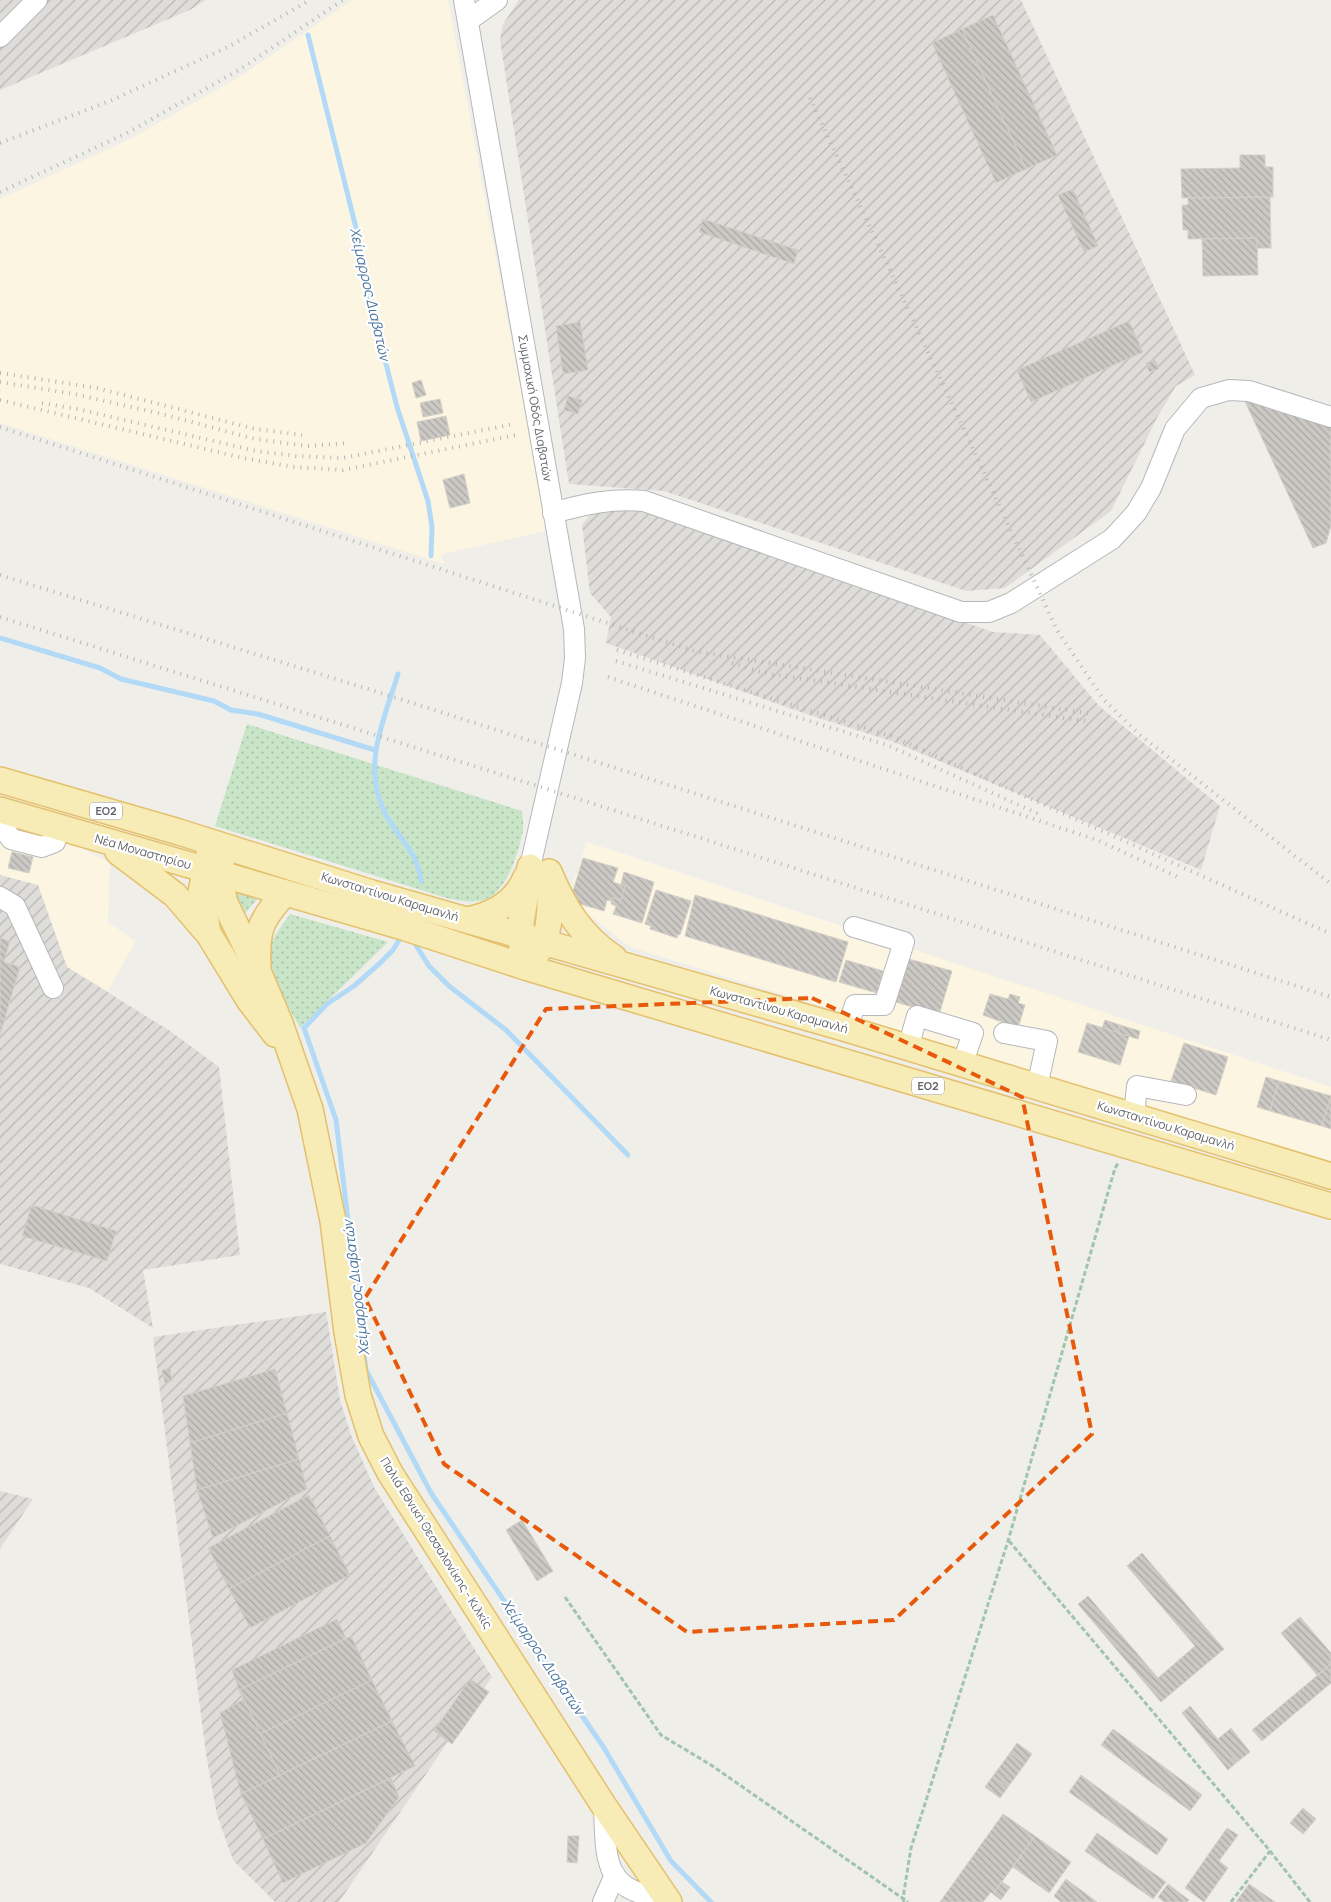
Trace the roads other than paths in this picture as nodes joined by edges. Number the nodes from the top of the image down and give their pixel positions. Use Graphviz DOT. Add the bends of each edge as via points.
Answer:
graph roads {
  1 [pos="37,0"];
  2 [pos="464,0"];
  3 [pos="497,0"];
  4 [pos="469,20"];
  5 [pos="0,37"];
  6 [pos="1331,417"];
  7 [pos="553,513"];
  8 [pos="0,780"];
  9 [pos="1,818"];
  10 [pos="94,838"];
  11 [pos="55,842"];
  12 [pos="218,844"];
  13 [pos="540,870"];
  14 [pos="211,871"];
  15 [pos="286,893"];
  16 [pos="0,897"];
  17 [pos="468,920"];
  18 [pos="854,927"];
  19 [pos="208,933"];
  20 [pos="533,940"];
  21 [pos="525,966"];
  22 [pos="627,966"];
  23 [pos="258,970"];
  24 [pos="53,988"];
  25 [pos="847,1029"];
  26 [pos="1004,1033"];
  27 [pos="908,1048"];
  28 [pos="291,1054"];
  29 [pos="962,1065"];
  30 [pos="1037,1087"];
  31 [pos="1186,1095"];
  32 [pos="1134,1116"];
  33 [pos="1331,1176"];
  34 [pos="1331,1206"];
  35 [pos="604,1806"];
  36 [pos="615,1875"];
  37 [pos="667,1900"];
  38 [pos="603,1902"];
  1 -- 5 [label="street"];
  2 -- 4 [label="street, Συμμαχική Οδός Διαβατών"];
  3 -- 4 [label="street"];
  4 -- 7 [label="street, Συμμαχική Οδός Διαβατών"];
  6 -- 7 [label="street" via="1249,391 1229,390 1201,398 1175,429 1151,488 1136,513 1112,539 1011,603 989,612 961,612 644,501 595,502"];
  7 -- 13 [label="street, Συμμαχική Οδός Διαβατών" via="572,613 575,658 566,717 542,815"];
  8 -- 12 [label="main road, ΕΟ2"];
  9 -- 10 [label="main road, Νέα Μοναστηρίου / ΕΟ2"];
  9 -- 11 [label="street" via="11,839 42,847"];
  10 -- 14 [label="main road, Νέα Μοναστηρίου / ΕΟ2"];
  10 -- 19 [label="main road" via="167,888"];
  12 -- 14 [label="main road, Παλιά Εθνική Θεσσαλονίκης - Κιλκίς"];
  12 -- 17 [label="main road, Κωνσταντίνου Καραμανλή / ΕΟ2"];
  13 -- 17 [label="main road" via="525,881 507,903 482,917"];
  13 -- 20 [label="main road"];
  13 -- 22 [label="main road" via="574,922 608,954"];
  14 -- 15 [label="main road, Νέα Μοναστηρίου / ΕΟ2"];
  14 -- 19 [label="main road, Παλιά Εθνική Θεσσαλονίκης - Κιλκίς" via="201,899"];
  14 -- 23 [label="main road, Παλιά Εθνική Θεσσαλονίκης - Κιλκίς"];
  15 -- 21 [label="main road, Κωνσταντίνου Καραμανλή / ΕΟ2"];
  15 -- 23 [label="main road" via="260,927"];
  16 -- 24 [label="street" via="14,906"];
  17 -- 20 [label="main road, Κωνσταντίνου Καραμανλή / ΕΟ2"];
  18 -- 25 [label="street" via="904,942 884,1005 855,1005"];
  19 -- 28 [label="main road, Παλιά Εθνική Θεσσαλονίκης - Κιλκίς" via="249,1000"];
  20 -- 21 [label="main road"];
  20 -- 22 [label="main road, Κωνσταντίνου Καραμανλή / ΕΟ2"];
  21 -- 34 [label="main road, Κωνσταντίνου Καραμανλή / ΕΟ2"];
  22 -- 25 [label="main road, Κωνσταντίνου Καραμανλή / ΕΟ2"];
  23 -- 28 [label="main road, Παλιά Εθνική Θεσσαλονίκης - Κιλκίς"];
  25 -- 27 [label="main road, Κωνσταντίνου Καραμανλή / ΕΟ2"];
  26 -- 30 [label="street" via="1047,1041"];
  27 -- 29 [label="main road, Κωνσταντίνου Καραμανλή / ΕΟ2"];
  27 -- 29 [label="street" via="918,1016 973,1033"];
  28 -- 35 [label="main road, Παλιά Εθνική Θεσσαλονίκης - Κιλκίς" via="315,1126 333,1221 354,1370 371,1436 390,1474"];
  29 -- 30 [label="main road, Κωνσταντίνου Καραμανλή / ΕΟ2"];
  30 -- 32 [label="main road, Κωνσταντίνου Καραμανλή / ΕΟ2"];
  31 -- 32 [label="street" via="1137,1086"];
  32 -- 33 [label="main road, Κωνσταντίνου Καραμανλή / ΕΟ2"];
  35 -- 36 [label="street" via="606,1846"];
  35 -- 37 [label="main road, Παλιά Εθνική Θεσσαλονίκης - Κιλκίς"];
  36 -- 37 [label="street" via="637,1894"];
  36 -- 38 [label="street"];
}
